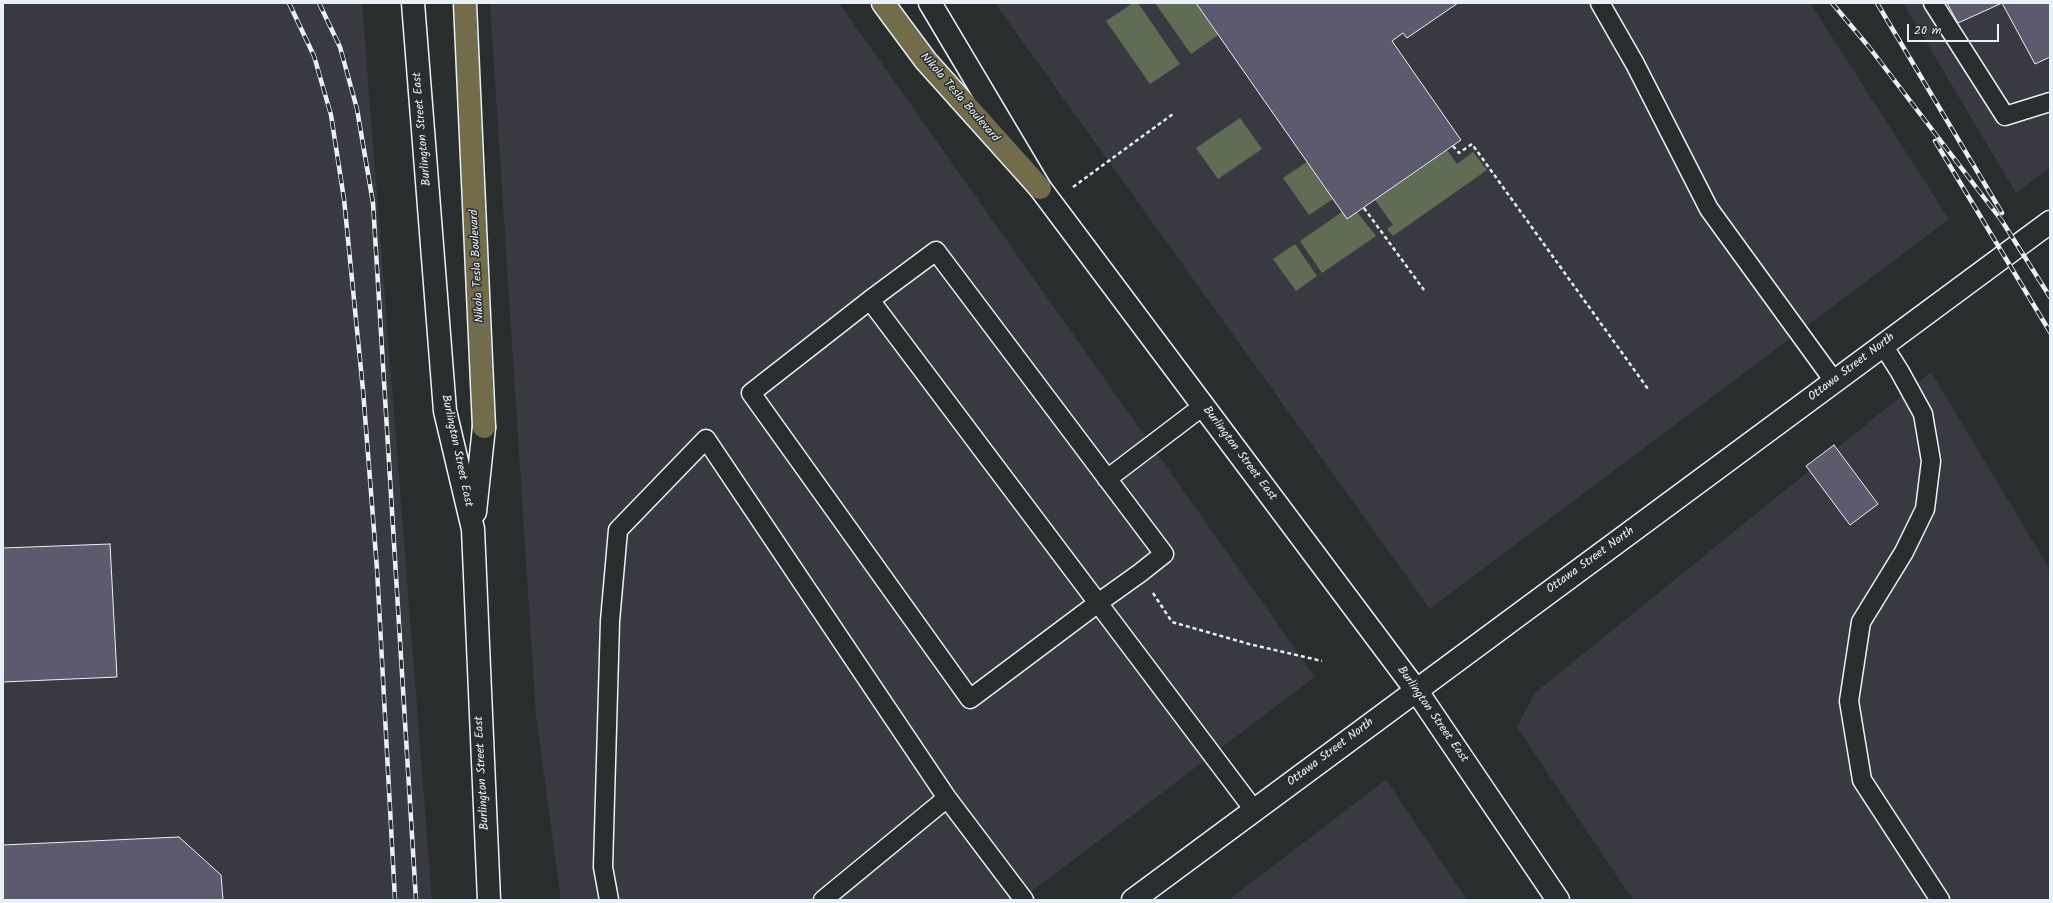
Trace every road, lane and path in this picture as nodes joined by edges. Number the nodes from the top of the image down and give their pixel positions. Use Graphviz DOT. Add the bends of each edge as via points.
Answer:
graph roads {
  1 [pos="413,3"];
  2 [pos="466,3"];
  3 [pos="883,3"];
  4 [pos="930,3"];
  5 [pos="1600,3"];
  6 [pos="1932,3"];
  7 [pos="2050,102"];
  8 [pos="1173,114"];
  9 [pos="1453,146"];
  10 [pos="1046,196"];
  11 [pos="1364,208"];
  12 [pos="2050,222"];
  13 [pos="1424,290"];
  14 [pos="870,300"];
  15 [pos="1883,345"];
  16 [pos="1834,381"];
  17 [pos="1648,389"];
  18 [pos="1203,406"];
  19 [pos="484,427"];
  20 [pos="1107,479"];
  21 [pos="473,529"];
  22 [pos="1140,573"];
  23 [pos="1098,604"];
  24 [pos="1322,661"];
  25 [pos="1416,690"];
  26 [pos="947,798"];
  27 [pos="1254,810"];
  28 [pos="489,900"];
  29 [pos="609,900"];
  30 [pos="823,900"];
  31 [pos="1024,900"];
  32 [pos="1133,900"];
  33 [pos="1558,900"];
  34 [pos="1940,900"];
  1 -- 21 [label="main road, Burlington Street East" via="445,410"];
  2 -- 19 [label="highway, Nikola Tesla Boulevard"];
  3 -- 10 [label="highway, Nikola Tesla Boulevard" via="926,61"];
  4 -- 10 [label="main road, Burlington Street East"];
  5 -- 16 [label="lane" via="1635,64 1709,209"];
  6 -- 7 [label="lane" via="2005,116"];
  8 -- 10 [label="path"];
  9 -- 17 [label="path" via="1459,153 1472,144"];
  10 -- 18 [label="main road, Burlington Street East"];
  11 -- 13 [label="path"];
  12 -- 15 [label="main road, Ottawa Street North"];
  14 -- 20 [label="lane" via="936,251"];
  14 -- 23 [label="lane"];
  14 -- 23 [label="lane" via="751,393 970,699"];
  15 -- 16 [label="main road, Ottawa Street North"];
  15 -- 34 [label="lane" via="1922,414 1931,461 1925,509 1904,552 1861,622 1849,701 1862,780"];
  16 -- 25 [label="main road, Ottawa Street North"];
  18 -- 20 [label="lane"];
  18 -- 25 [label="main road, Burlington Street East"];
  19 -- 21 [label="main road, Nikola Tesla Boulevard"];
  20 -- 22 [label="lane" via="1164,554"];
  21 -- 28 [label="main road, Burlington Street East"];
  22 -- 23 [label="lane"];
  22 -- 24 [label="path" via="1172,622"];
  23 -- 27 [label="lane"];
  25 -- 27 [label="main road, Ottawa Street North"];
  25 -- 33 [label="main road, Burlington Street East"];
  26 -- 29 [label="lane" via="706,439 618,530 610,621 603,867"];
  26 -- 30 [label="lane"];
  26 -- 31 [label="lane"];
  27 -- 32 [label="main road, Ottawa Street North"];
}
